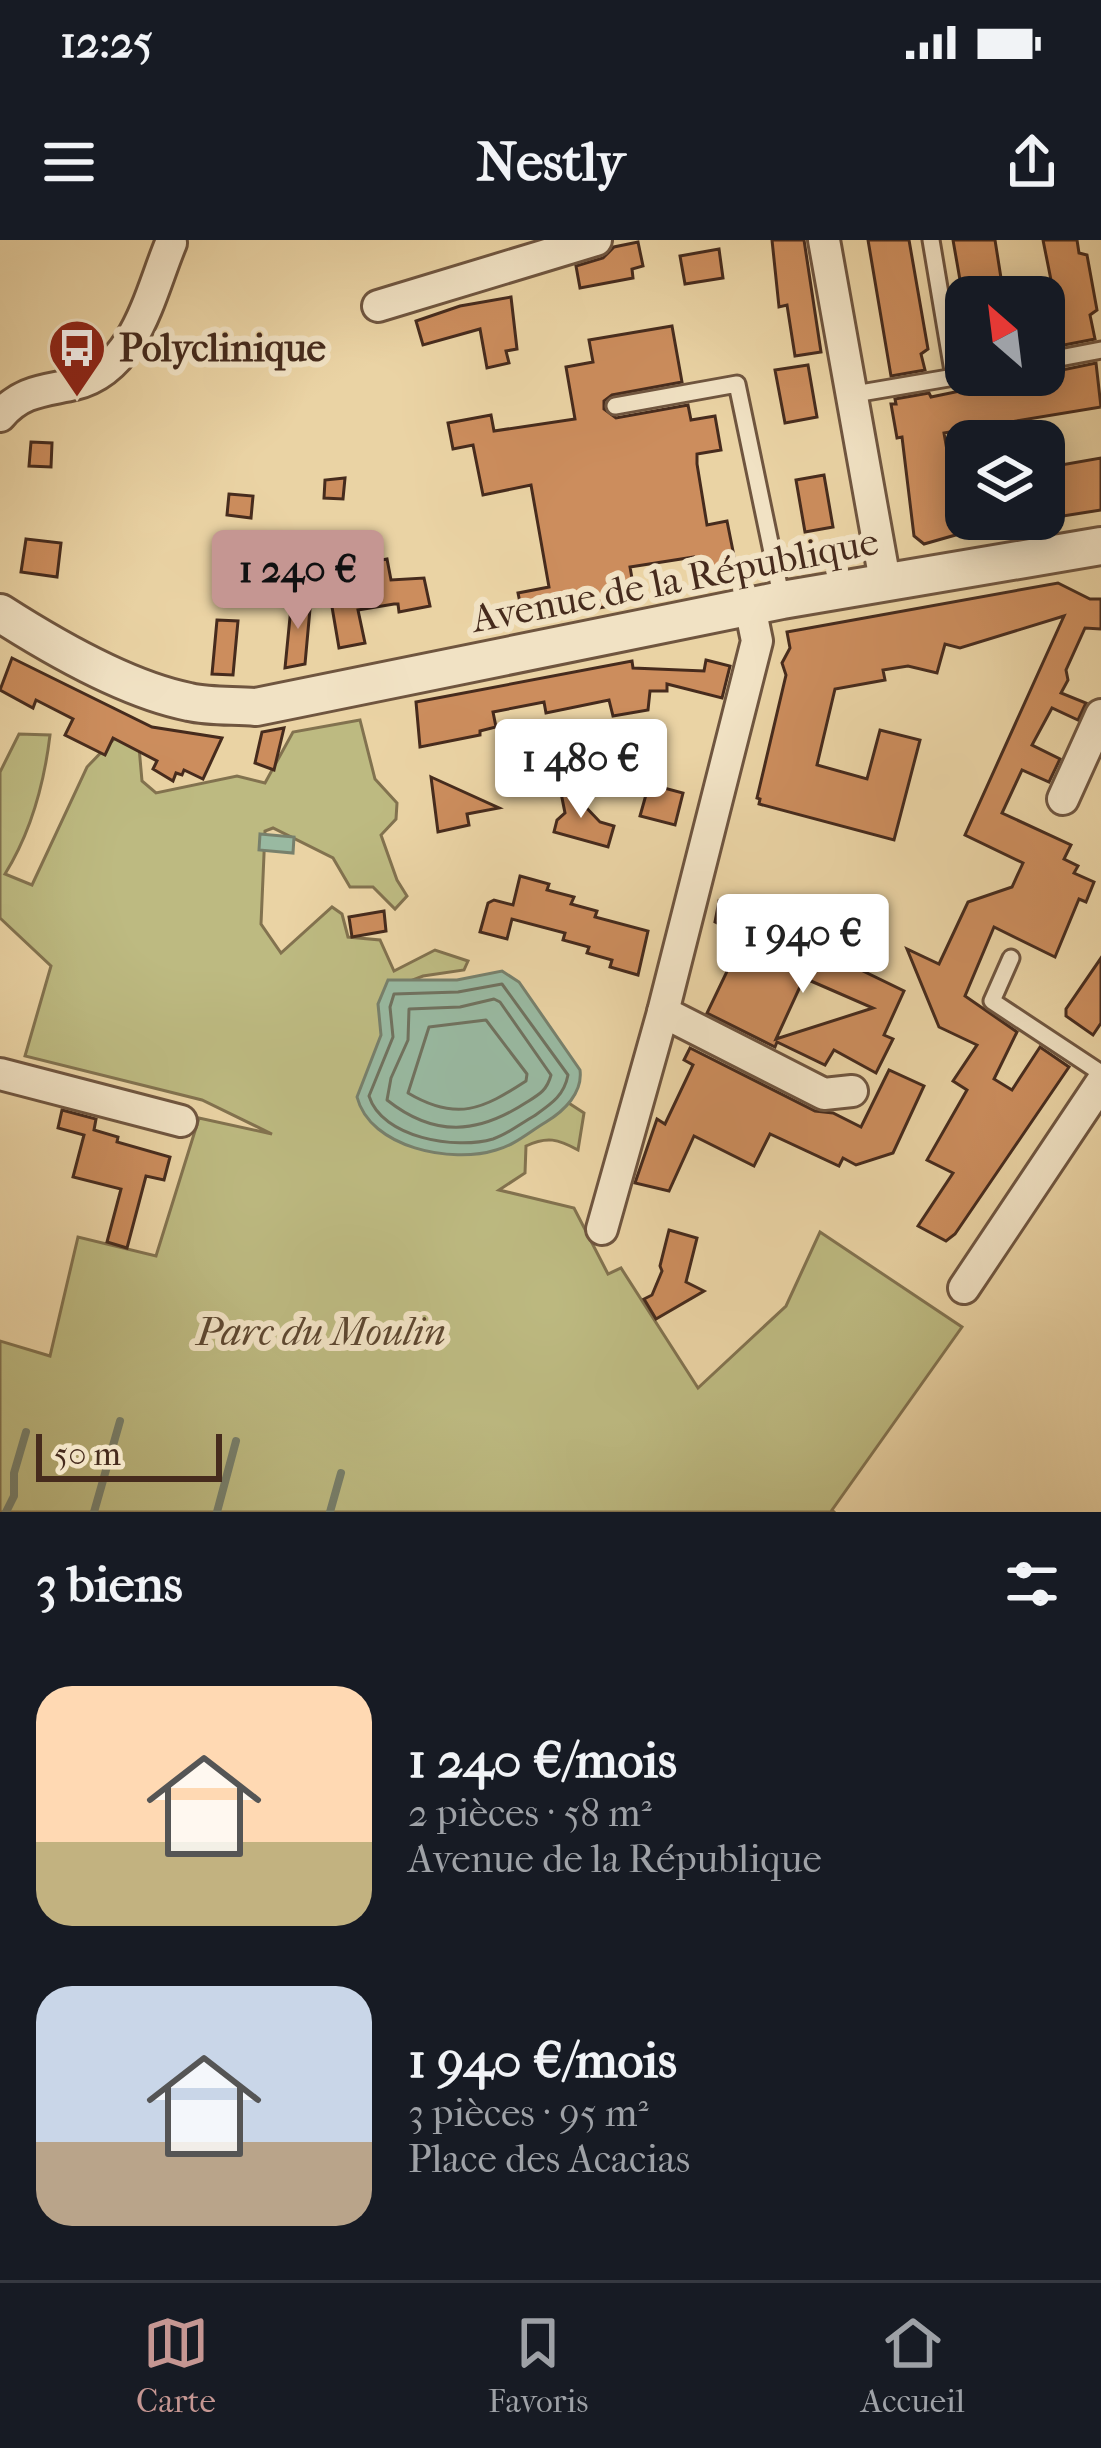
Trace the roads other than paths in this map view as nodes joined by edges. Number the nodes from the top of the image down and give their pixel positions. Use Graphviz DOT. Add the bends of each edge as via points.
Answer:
graph roads {
  1 [pos="596,240"];
  2 [pos="824,240"];
  3 [pos="931,240"];
  4 [pos="169,241"];
  5 [pos="378,306"];
  6 [pos="945,306"];
  7 [pos="1101,350"];
  8 [pos="1065,357"];
  9 [pos="945,379"];
  10 [pos="849,395"];
  11 [pos="615,406"];
  12 [pos="0,416"];
  13 [pos="1101,546"];
  14 [pos="885,581"];
  15 [pos="766,604"];
  16 [pos="0,614"];
  17 [pos="1100,718"];
  18 [pos="1063,799"];
  19 [pos="1011,958"];
  20 [pos="663,1012"];
  21 [pos="1101,1073"];
  22 [pos="0,1074"];
  23 [pos="1101,1084"];
  24 [pos="852,1091"];
  25 [pos="181,1121"];
  26 [pos="602,1229"];
  27 [pos="964,1288"];
  1 -- 5 [label="street"];
  2 -- 10 [label="street"];
  3 -- 6 [label="lane"];
  4 -- 12 [label="street" via="126,350 80,383 28,393"];
  7 -- 8 [label="lane"];
  9 -- 10 [label="lane"];
  10 -- 14 [label="street"];
  11 -- 15 [label="lane" via="737,384"];
  13 -- 14 [label="street, Avenue de la République"];
  14 -- 15 [label="street, Avenue de la République"];
  15 -- 16 [label="street, Avenue de la République" via="256,707 190,703 158,692"];
  15 -- 20 [label="street"];
  17 -- 18 [label="street"];
  19 -- 21 [label="lane" via="992,1001"];
  20 -- 24 [label="street" via="824,1094"];
  20 -- 26 [label="street"];
  22 -- 25 [label="street"];
  23 -- 27 [label="street"];
}
